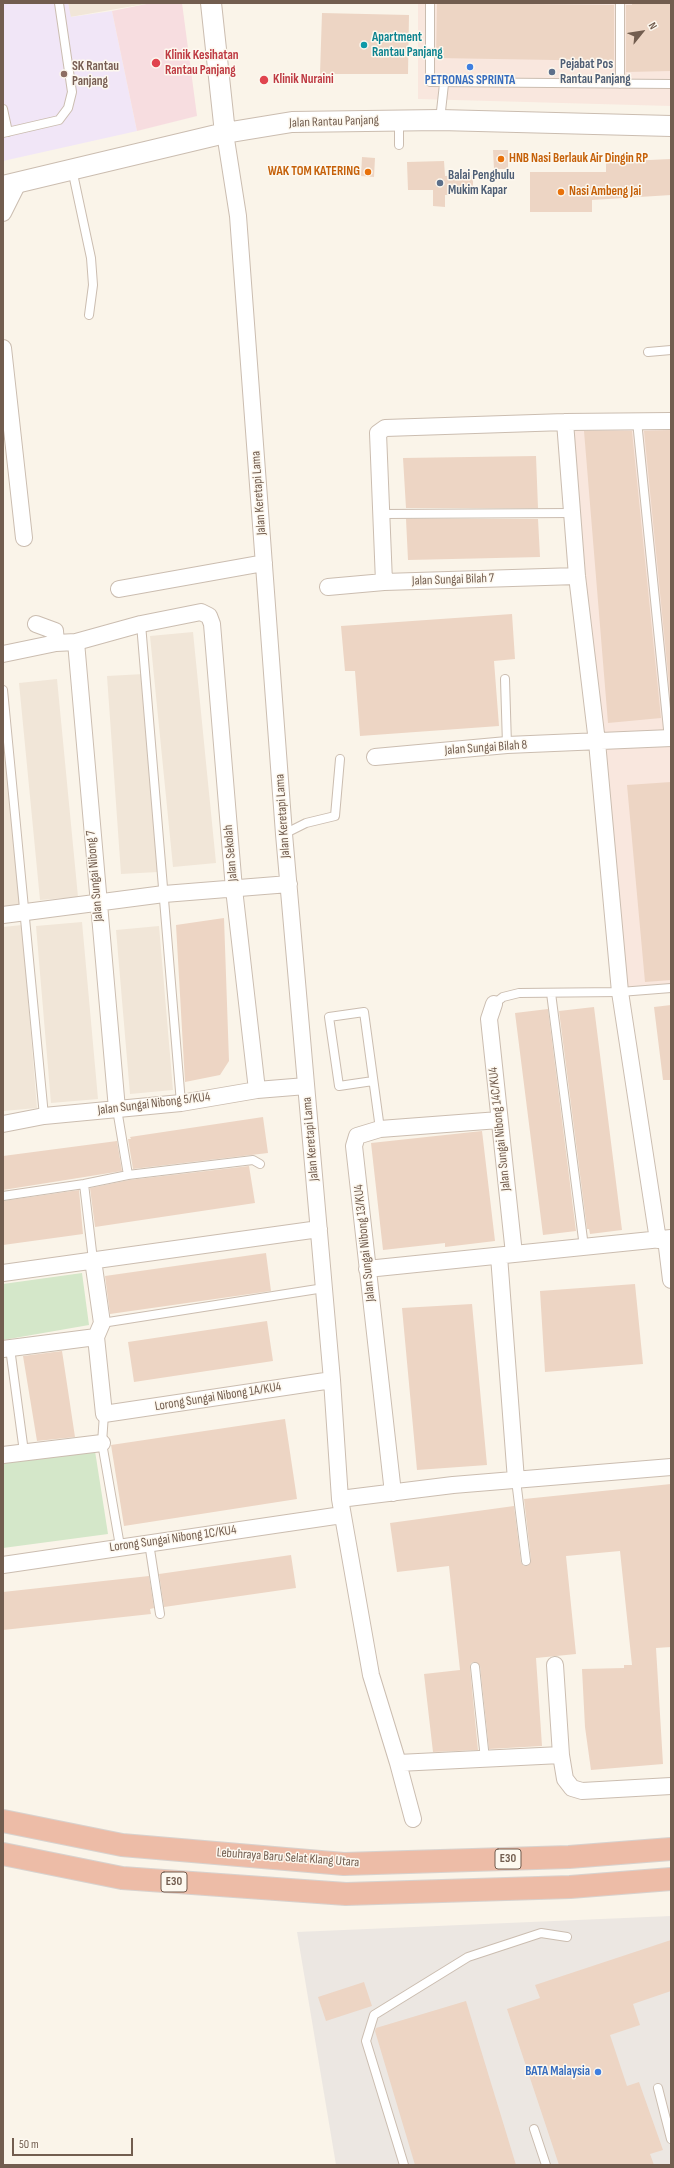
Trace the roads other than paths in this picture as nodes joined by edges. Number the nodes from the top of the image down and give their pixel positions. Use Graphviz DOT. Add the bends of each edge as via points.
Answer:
graph roads {
  1 [pos="59,3"];
  2 [pos="211,3"];
  3 [pos="430,3"];
  4 [pos="620,3"];
  5 [pos="444,84"];
  6 [pos="620,84"];
  7 [pos="671,84"];
  8 [pos="3,109"];
  9 [pos="399,120"];
  10 [pos="440,120"];
  11 [pos="671,126"];
  12 [pos="5,133"];
  13 [pos="225,133"];
  14 [pos="399,145"];
  15 [pos="72,170"];
  16 [pos="11,184"];
  17 [pos="3,213"];
  18 [pos="89,315"];
  19 [pos="3,348"];
  20 [pos="671,350"];
  21 [pos="648,352"];
  22 [pos="637,421"];
  23 [pos="671,421"];
  24 [pos="565,422"];
  25 [pos="572,513"];
  26 [pos="382,514"];
  27 [pos="24,538"];
  28 [pos="264,563"];
  29 [pos="577,576"];
  30 [pos="384,582"];
  31 [pos="328,587"];
  32 [pos="119,589"];
  33 [pos="36,624"];
  34 [pos="141,624"];
  35 [pos="76,642"];
  36 [pos="56,643"];
  37 [pos="3,654"];
  38 [pos="505,679"];
  39 [pos="3,690"];
  40 [pos="670,739"];
  41 [pos="596,742"];
  42 [pos="507,745"];
  43 [pos="375,757"];
  44 [pos="340,758"];
  45 [pos="284,834"];
  46 [pos="289,884"];
  47 [pos="234,889"];
  48 [pos="164,894"];
  49 [pos="98,902"];
  50 [pos="25,913"];
  51 [pos="3,916"];
  52 [pos="671,988"];
  53 [pos="620,992"];
  54 [pos="551,993"];
  55 [pos="494,1004"];
  56 [pos="373,1081"];
  57 [pos="306,1086"];
  58 [pos="257,1090"];
  59 [pos="181,1103"];
  60 [pos="117,1109"];
  61 [pos="44,1116"];
  62 [pos="499,1120"];
  63 [pos="3,1124"];
  64 [pos="380,1129"];
  65 [pos="260,1164"];
  66 [pos="128,1175"];
  67 [pos="84,1184"];
  68 [pos="3,1196"];
  69 [pos="319,1229"];
  70 [pos="665,1239"];
  71 [pos="584,1247"];
  72 [pos="506,1255"];
  73 [pos="93,1260"];
  74 [pos="367,1269"];
  75 [pos="3,1273"];
  76 [pos="671,1280"];
  77 [pos="324,1288"];
  78 [pos="99,1330"];
  79 [pos="6,1348"];
  80 [pos="332,1380"];
  81 [pos="104,1414"];
  82 [pos="102,1443"];
  83 [pos="24,1452"];
  84 [pos="3,1455"];
  85 [pos="671,1467"];
  86 [pos="516,1480"];
  87 [pos="393,1493"];
  88 [pos="340,1499"];
  89 [pos="342,1515"];
  90 [pos="149,1543"];
  91 [pos="120,1546"];
  92 [pos="526,1562"];
  93 [pos="3,1565"];
  94 [pos="160,1614"];
  95 [pos="555,1664"];
  96 [pos="475,1667"];
  97 [pos="560,1755"];
  98 [pos="485,1759"];
  99 [pos="398,1762"];
  100 [pos="671,1786"];
  101 [pos="413,1819"];
  102 [pos="3,1821"];
  103 [pos="671,1849"];
  104 [pos="3,1854"];
  105 [pos="671,1879"];
  106 [pos="567,1937"];
  107 [pos="658,2088"];
  108 [pos="534,2129"];
  109 [pos="671,2139"];
  110 [pos="404,2165"];
  111 [pos="546,2165"];
  1 -- 12 [label="lane" via="72,92 68,108 59,120"];
  2 -- 13 [label="street"];
  3 -- 5 [label="lane" via="430,82"];
  4 -- 6 [label="lane"];
  5 -- 6 [label="lane"];
  5 -- 10 [label="lane"];
  6 -- 7 [label="lane"];
  8 -- 12 [label="lane"];
  9 -- 10 [label="street, Jalan Rantau Panjang"];
  9 -- 13 [label="street, Jalan Rantau Panjang" via="292,122"];
  9 -- 14 [label="lane"];
  10 -- 11 [label="street, Jalan Rantau Panjang"];
  13 -- 15 [label="street, Jalan Rantau Panjang"];
  13 -- 28 [label="street, Jalan Keretapi Lama" via="238,216"];
  15 -- 16 [label="street, Jalan Rantau Panjang"];
  15 -- 18 [label="lane" via="91,258 93,285"];
  16 -- 17 [label="street"];
  19 -- 27 [label="street"];
  20 -- 21 [label="lane"];
  22 -- 23 [label="street"];
  22 -- 24 [label="street"];
  22 -- 40 [label="lane"];
  24 -- 25 [label="street"];
  24 -- 26 [label="street" via="385,428 378,433"];
  25 -- 26 [label="lane"];
  25 -- 29 [label="street"];
  26 -- 30 [label="street"];
  28 -- 32 [label="street"];
  28 -- 45 [label="street, Jalan Keretapi Lama"];
  29 -- 30 [label="street, Jalan Sungai Bilah 7"];
  29 -- 41 [label="street"];
  30 -- 31 [label="street, Jalan Sungai Bilah 7"];
  33 -- 36 [label="street" via="55,632"];
  34 -- 35 [label="street"];
  34 -- 47 [label="street, Jalan Sekolah" via="201,612 209,616 212,624"];
  34 -- 48 [label="lane"];
  35 -- 36 [label="street"];
  35 -- 49 [label="street, Jalan Sungai Nibong 7"];
  36 -- 37 [label="street"];
  38 -- 42 [label="lane"];
  39 -- 50 [label="lane"];
  40 -- 41 [label="street, Jalan Sungai Bilah 8"];
  41 -- 42 [label="street, Jalan Sungai Bilah 8"];
  41 -- 53 [label="street"];
  42 -- 43 [label="street, Jalan Sungai Bilah 8"];
  44 -- 45 [label="lane" via="335,816 306,823"];
  45 -- 46 [label="street, Jalan Keretapi Lama"];
  46 -- 47 [label="street"];
  46 -- 57 [label="street, Jalan Keretapi Lama"];
  47 -- 48 [label="street"];
  47 -- 58 [label="street, Jalan Sekolah"];
  48 -- 49 [label="street"];
  48 -- 59 [label="lane"];
  49 -- 50 [label="street"];
  49 -- 60 [label="street, Jalan Sungai Nibong 7"];
  50 -- 51 [label="street"];
  50 -- 61 [label="lane"];
  52 -- 53 [label="lane"];
  53 -- 54 [label="lane"];
  53 -- 70 [label="street"];
  54 -- 55 [label="lane" via="519,993 503,997"];
  54 -- 71 [label="lane"];
  55 -- 62 [label="street, Jalan Sungai Nibong 14C/KU4" via="489,1018"];
  56 -- 56 [label="lane" via="364,1012 329,1017 339,1086"];
  56 -- 64 [label="lane"];
  57 -- 58 [label="street, Jalan Sungai Nibong 5/KU4"];
  57 -- 69 [label="street, Jalan Keretapi Lama"];
  58 -- 59 [label="street, Jalan Sungai Nibong 5/KU4"];
  59 -- 60 [label="street, Jalan Sungai Nibong 5/KU4"];
  60 -- 61 [label="street, Jalan Sungai Nibong 5/KU4"];
  60 -- 66 [label="lane"];
  61 -- 63 [label="street, Jalan Sungai Nibong 5/KU4"];
  62 -- 64 [label="street, Jalan Sungai Nibong 13/KU4"];
  62 -- 72 [label="street, Jalan Sungai Nibong 14C/KU4"];
  64 -- 74 [label="street, Jalan Sungai Nibong 13/KU4" via="357,1136 354,1146"];
  65 -- 66 [label="lane" via="253,1160"];
  66 -- 67 [label="lane"];
  67 -- 68 [label="lane"];
  67 -- 73 [label="lane"];
  69 -- 73 [label="street"];
  69 -- 77 [label="street, Jalan Keretapi Lama"];
  70 -- 71 [label="street"];
  70 -- 76 [label="street"];
  71 -- 72 [label="street"];
  72 -- 74 [label="street"];
  72 -- 86 [label="street, Jalan Sungai Nibong 14C/KU4"];
  73 -- 75 [label="street"];
  73 -- 78 [label="street"];
  74 -- 87 [label="street, Jalan Sungai Nibong 13/KU4"];
  77 -- 78 [label="lane"];
  77 -- 80 [label="street, Jalan Keretapi Lama"];
  78 -- 79 [label="street"];
  78 -- 81 [label="street"];
  79 -- 83 [label="lane"];
  80 -- 81 [label="street, Lorong Sungai Nibong 1A/KU4"];
  80 -- 88 [label="street, Jalan Keretapi Lama"];
  81 -- 82 [label="lane"];
  82 -- 83 [label="street"];
  82 -- 91 [label="lane"];
  83 -- 84 [label="street"];
  85 -- 86 [label="street"];
  86 -- 87 [label="street"];
  86 -- 92 [label="lane"];
  87 -- 88 [label="street"];
  88 -- 89 [label="street, Jalan Keretapi Lama"];
  89 -- 90 [label="street, Lorong Sungai Nibong 1C/KU4"];
  89 -- 99 [label="street, Jalan Keretapi Lama" via="371,1675"];
  90 -- 91 [label="street, Lorong Sungai Nibong 1C/KU4"];
  90 -- 94 [label="lane"];
  91 -- 93 [label="street, Lorong Sungai Nibong 1C/KU4"];
  95 -- 97 [label="street"];
  96 -- 98 [label="lane"];
  97 -- 98 [label="street"];
  97 -- 100 [label="street" via="565,1779 572,1788 582,1791"];
  98 -- 99 [label="street"];
  99 -- 101 [label="street, Jalan Keretapi Lama"];
  102 -- 103 [label="highway, Lebuhraya Baru Selat Klang Utara / E30" via="122,1846 344,1864 569,1857"];
  104 -- 105 [label="highway, E30" via="122,1878 346,1894 570,1887"];
  106 -- 110 [label="lane" via="541,1933 468,1957 374,2015 366,2041"];
  107 -- 109 [label="lane"];
  108 -- 111 [label="lane"];
}
